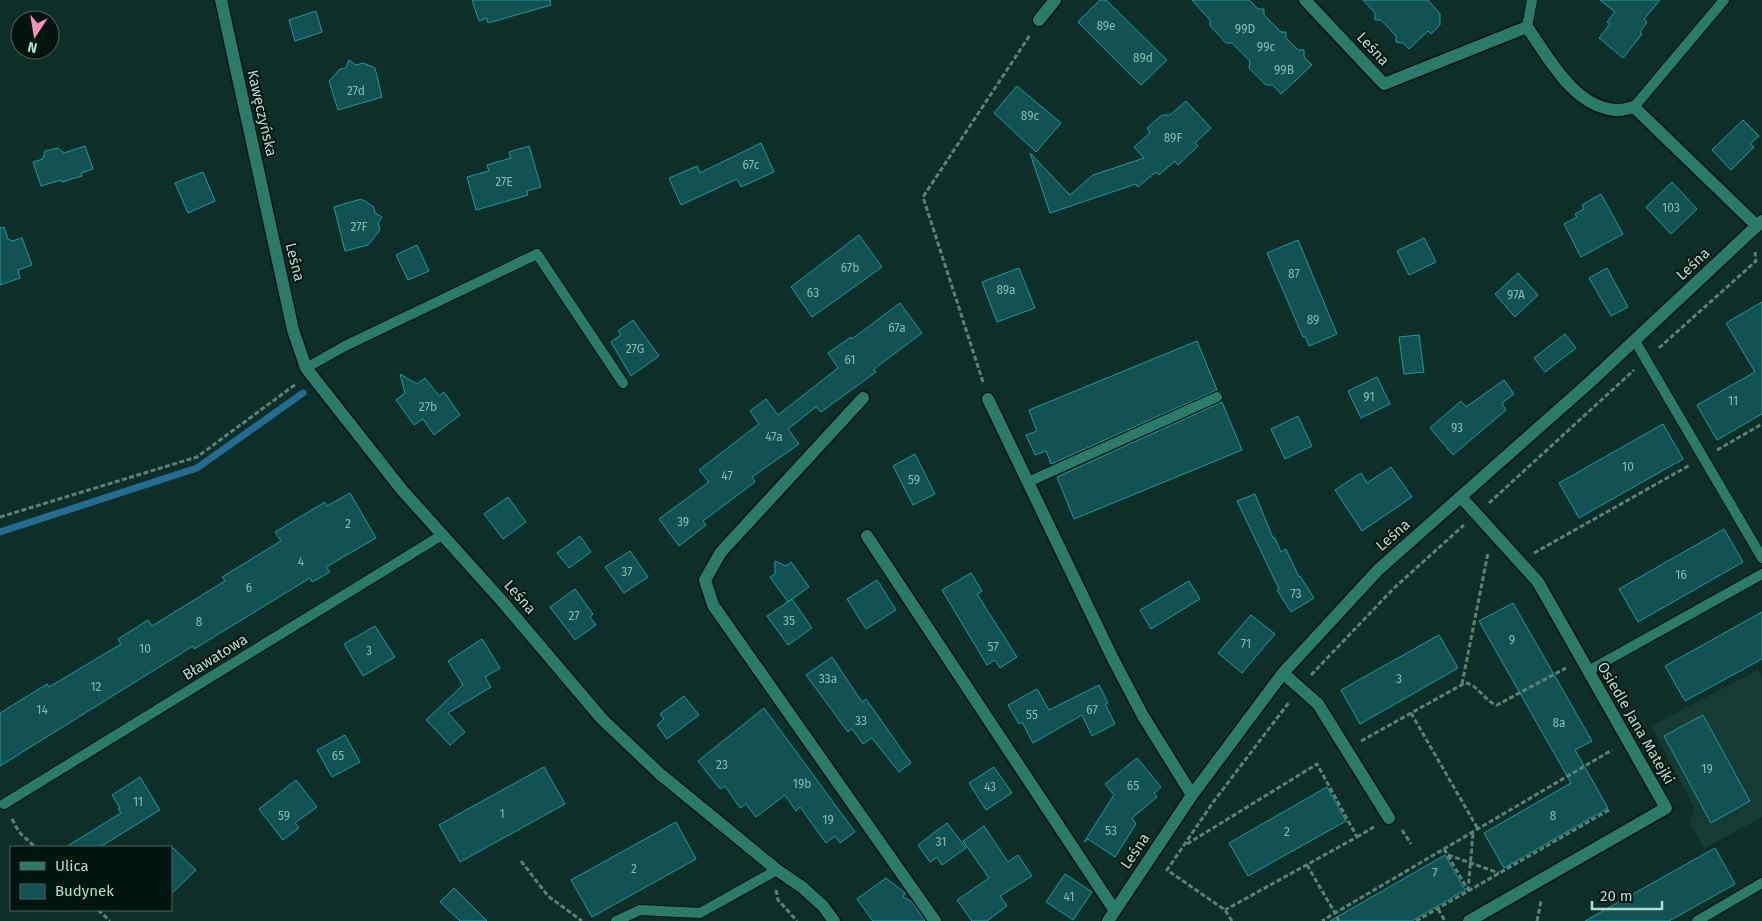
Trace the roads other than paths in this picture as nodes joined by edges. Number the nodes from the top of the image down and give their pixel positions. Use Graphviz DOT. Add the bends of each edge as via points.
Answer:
graph roads {
  1 [pos="221,0"];
  2 [pos="1055,0"];
  3 [pos="1305,0"];
  4 [pos="1532,0"];
  5 [pos="1724,0"];
  6 [pos="1039,20"];
  7 [pos="1527,27"];
  8 [pos="1634,106"];
  9 [pos="1760,226"];
  10 [pos="270,233"];
  11 [pos="1635,340"];
  12 [pos="308,371"];
  13 [pos="623,384"];
  14 [pos="1217,397"];
  15 [pos="862,398"];
  16 [pos="988,399"];
  17 [pos="1028,482"];
  18 [pos="1461,497"];
  19 [pos="442,535"];
  20 [pos="867,536"];
  21 [pos="1762,558"];
  22 [pos="1762,574"];
  23 [pos="1588,671"];
  24 [pos="1283,673"];
  25 [pos="1192,795"];
  26 [pos="4,804"];
  27 [pos="1388,818"];
  28 [pos="777,870"];
  29 [pos="1762,882"];
  30 [pos="1111,916"];
  31 [pos="616,921"];
  32 [pos="834,921"];
  33 [pos="935,921"];
  34 [pos="1469,921"];
  35 [pos="1697,921"];
  1 -- 10 [label="street, Kawęczyńska"];
  2 -- 6 [label="street"];
  3 -- 7 [label="street, Leśna" via="1384,84"];
  4 -- 7 [label="lane"];
  5 -- 8 [label="lane"];
  7 -- 8 [label="street" via="1560,74 1579,94 1602,107 1617,110"];
  8 -- 9 [label="street, Leśna"];
  9 -- 11 [label="street, Leśna"];
  10 -- 12 [label="street, Leśna" via="293,330"];
  11 -- 18 [label="street, Leśna"];
  11 -- 21 [label="lane"];
  12 -- 13 [label="lane" via="345,346 537,254"];
  12 -- 19 [label="street, Leśna" via="402,490"];
  14 -- 17 [label="lane"];
  15 -- 33 [label="street" via="721,552 705,580 713,605"];
  16 -- 17 [label="street"];
  17 -- 25 [label="street" via="1113,659 1143,716"];
  18 -- 23 [label="street, Osiedle Jana Matejki" via="1538,582"];
  18 -- 24 [label="street, Leśna" via="1378,570"];
  19 -- 26 [label="lane, Bławatowa"];
  19 -- 28 [label="street, Leśna" via="602,719 638,754"];
  20 -- 30 [label="street"];
  22 -- 23 [label="lane"];
  23 -- 34 [label="street, Osiedle Jana Matejki" via="1666,808"];
  24 -- 25 [label="street, Leśna"];
  24 -- 27 [label="street" via="1318,704"];
  25 -- 30 [label="street, Leśna"];
  28 -- 31 [label="lane" via="700,914 640,910"];
  28 -- 32 [label="street, Leśna" via="823,906"];
  29 -- 35 [label="lane"];
}
